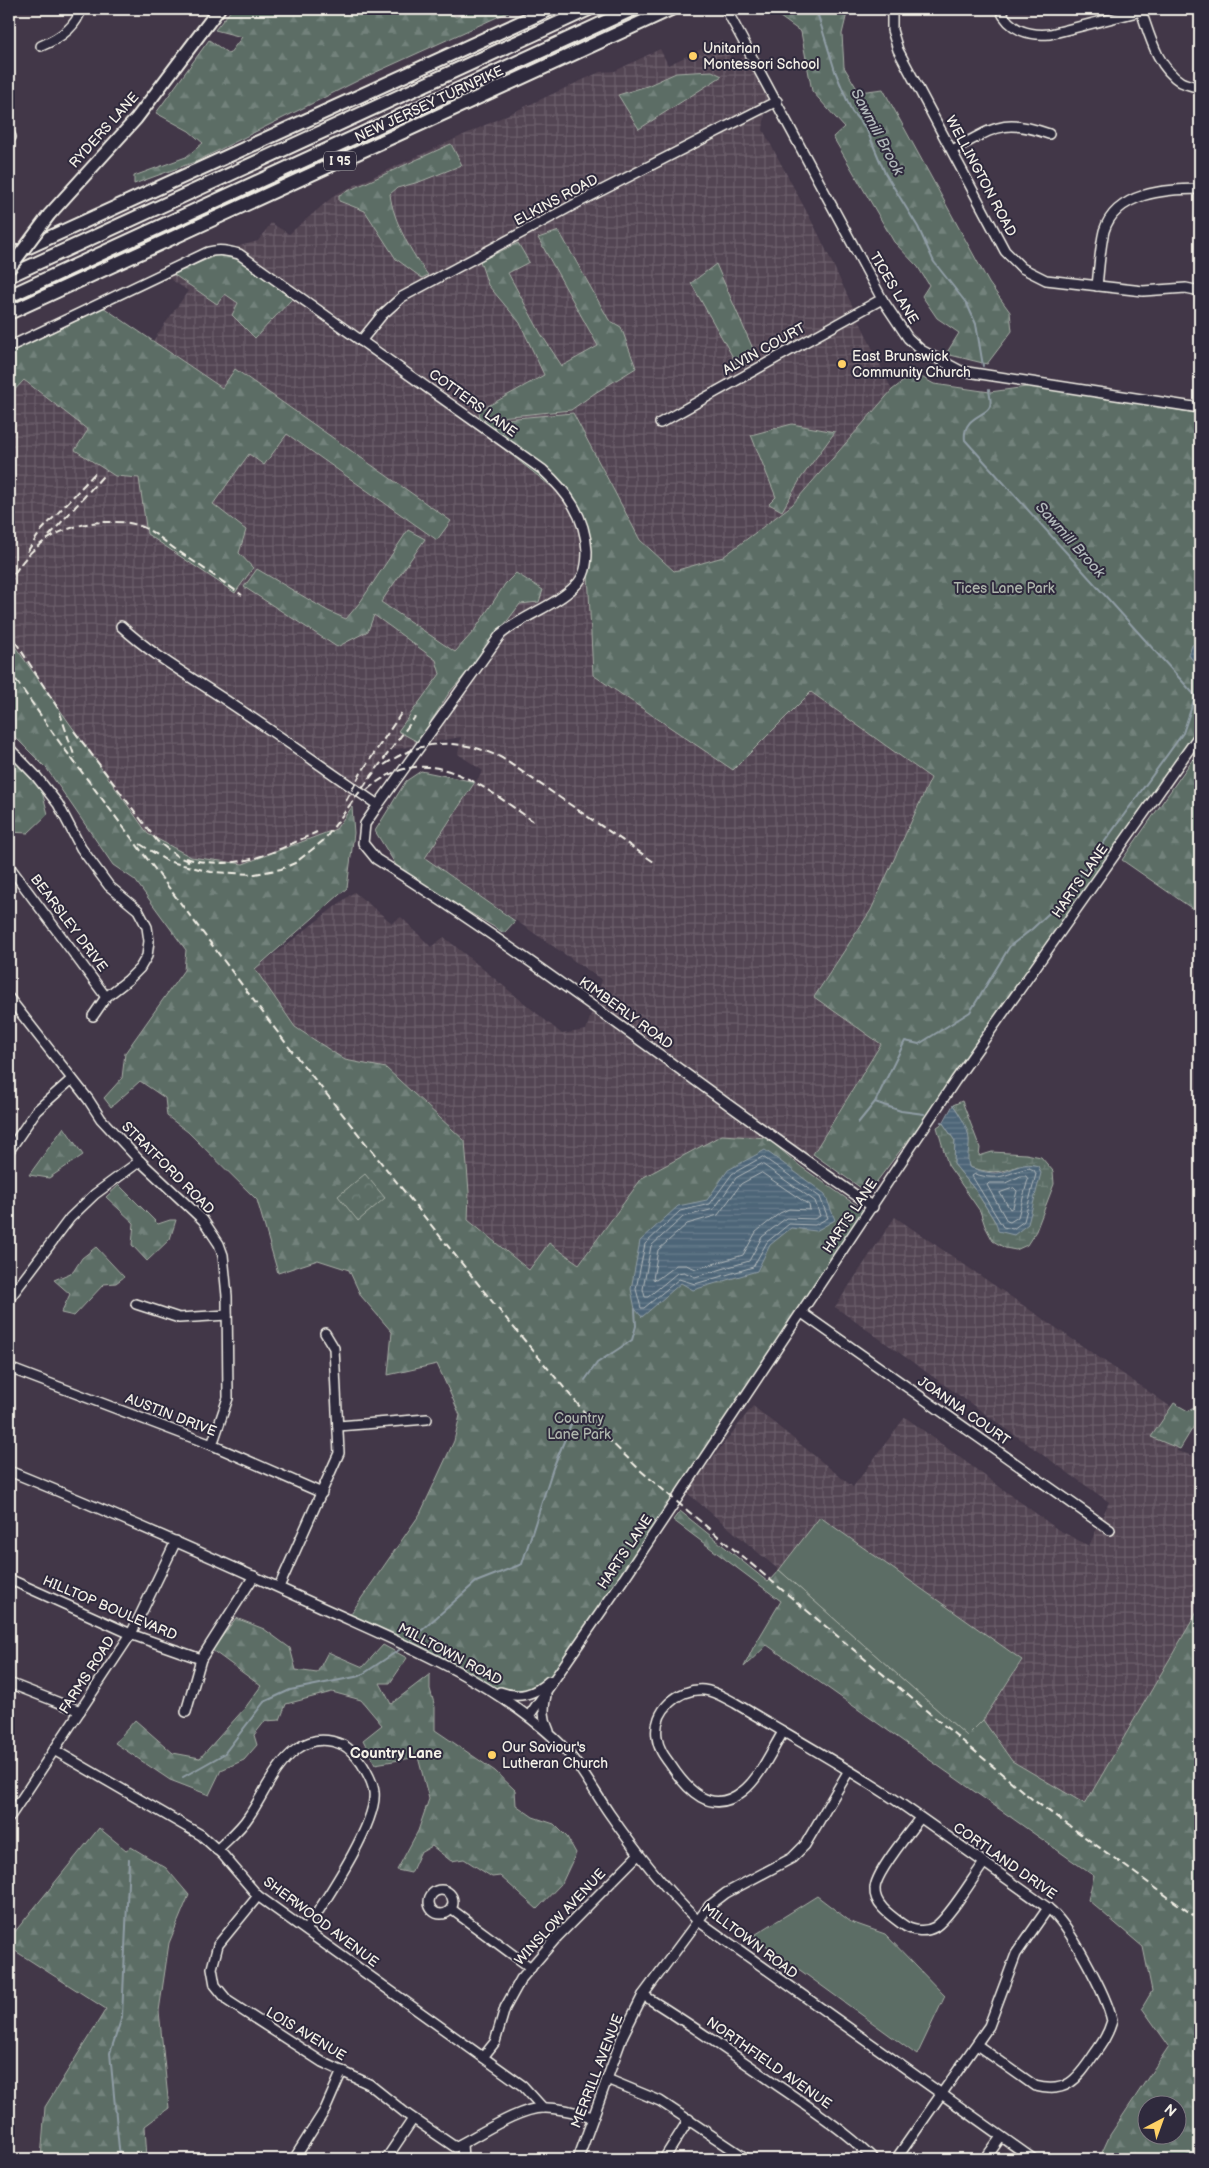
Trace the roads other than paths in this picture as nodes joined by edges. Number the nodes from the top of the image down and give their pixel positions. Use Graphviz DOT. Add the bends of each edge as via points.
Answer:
graph roads {
  1 [pos="81,9"];
  2 [pos="219,9"];
  3 [pos="550,9"];
  4 [pos="589,9"];
  5 [pos="633,9"];
  6 [pos="671,9"];
  7 [pos="726,9"];
  8 [pos="892,9"];
  9 [pos="1000,9"];
  10 [pos="1145,10"];
  11 [pos="41,46"];
  12 [pos="1200,88"];
  13 [pos="777,101"];
  14 [pos="1049,134"];
  15 [pos="952,150"];
  16 [pos="1200,189"];
  17 [pos="9,256"];
  18 [pos="9,270"];
  19 [pos="9,276"];
  20 [pos="1097,286"];
  21 [pos="1200,291"];
  22 [pos="9,296"];
  23 [pos="882,300"];
  24 [pos="9,314"];
  25 [pos="361,341"];
  26 [pos="9,347"];
  27 [pos="1200,408"];
  28 [pos="660,424"];
  29 [pos="121,626"];
  30 [pos="1200,734"];
  31 [pos="9,748"];
  32 [pos="378,805"];
  33 [pos="363,843"];
  34 [pos="9,866"];
  35 [pos="106,997"];
  36 [pos="12,1001"];
  37 [pos="9,1013"];
  38 [pos="93,1016"];
  39 [pos="72,1079"];
  40 [pos="9,1150"];
  41 [pos="140,1161"];
  42 [pos="873,1207"];
  43 [pos="9,1299"];
  44 [pos="136,1304"];
  45 [pos="802,1313"];
  46 [pos="227,1316"];
  47 [pos="325,1333"];
  48 [pos="9,1368"];
  49 [pos="427,1419"];
  50 [pos="338,1426"];
  51 [pos="212,1445"];
  52 [pos="9,1470"];
  53 [pos="322,1492"];
  54 [pos="1110,1530"];
  55 [pos="176,1541"];
  56 [pos="254,1576"];
  57 [pos="9,1579"];
  58 [pos="279,1587"];
  59 [pos="131,1634"];
  60 [pos="201,1659"];
  61 [pos="559,1673"];
  62 [pos="9,1683"];
  63 [pos="489,1688"];
  64 [pos="547,1690"];
  65 [pos="80,1711"];
  66 [pos="186,1712"];
  67 [pos="529,1716"];
  68 [pos="783,1732"];
  69 [pos="556,1740"];
  70 [pos="54,1750"];
  71 [pos="848,1772"];
  72 [pos="9,1818"];
  73 [pos="920,1818"];
  74 [pos="217,1850"];
  75 [pos="638,1854"];
  76 [pos="984,1863"];
  77 [pos="258,1896"];
  78 [pos="1048,1908"];
  79 [pos="451,1909"];
  80 [pos="697,1920"];
  81 [pos="306,1930"];
  82 [pos="531,1968"];
  83 [pos="643,1995"];
  84 [pos="977,2045"];
  85 [pos="483,2057"];
  86 [pos="342,2071"];
  87 [pos="607,2079"];
  88 [pos="942,2095"];
  89 [pos="543,2108"];
  90 [pos="593,2117"];
  91 [pos="413,2119"];
  92 [pos="689,2119"];
  93 [pos="1001,2137"];
  94 [pos="462,2144"];
  95 [pos="294,2159"];
  96 [pos="386,2159"];
  97 [pos="462,2159"];
  98 [pos="578,2159"];
  99 [pos="664,2159"];
  100 [pos="747,2159"];
  101 [pos="874,2159"];
  102 [pos="896,2159"];
  103 [pos="985,2159"];
  104 [pos="1033,2159"];
  1 -- 11 [label="street" via="79,17 59,39"];
  2 -- 18 [label="main road, RYDERS LANE, bridge" via="136,119 50,215"];
  3 -- 17 [label="highway"];
  4 -- 19 [label="highway, NEW JERSEY TURNPIKE / I 95"];
  5 -- 22 [label="highway, NEW JERSEY TURNPIKE / I 95"];
  6 -- 24 [label="highway, NEW JERSEY TURNPIKE / I 95"];
  7 -- 13 [label="street, TICES LANE"];
  8 -- 15 [label="street, WELLINGTON ROAD" via="892,30 898,50"];
  9 -- 10 [label="street" via="1017,29 1040,35"];
  10 -- 12 [label="street" via="1155,50 1167,69 1182,82"];
  13 -- 23 [label="street, TICES LANE"];
  13 -- 25 [label="street, ELKINS ROAD" via="402,297"];
  14 -- 15 [label="street" via="1028,126 1005,125"];
  15 -- 20 [label="street, WELLINGTON ROAD" via="1005,251 1022,268 1046,280"];
  16 -- 20 [label="street" via="1140,196 1116,209 1104,231"];
  20 -- 21 [label="street, WELLINGTON ROAD" via="1143,291 1186,288"];
  23 -- 27 [label="street, TICES LANE" via="908,338 921,350 961,371"];
  23 -- 28 [label="street, ALVIN COURT"];
  25 -- 26 [label="street, COTTERS LANE" via="239,254 218,250"];
  25 -- 32 [label="street, COTTERS LANE" via="543,470 559,485 580,518 585,533 587,562 577,585 564,596 524,617 501,634"];
  29 -- 32 [label="street" via="199,684"];
  30 -- 42 [label="street, HARTS LANE" via="998,1019"];
  31 -- 35 [label="street" via="58,804 81,848 109,886 138,910 148,927 143,962 128,980"];
  32 -- 33 [label="street, COTTERS LANE" via="365,824"];
  33 -- 42 [label="street, KIMBERLY ROAD" via="376,859 581,997 795,1154"];
  34 -- 35 [label="street, BEARSLEY DRIVE"];
  35 -- 38 [label="street"];
  36 -- 37 [label="street"];
  36 -- 39 [label="street, STRATFORD ROAD"];
  39 -- 40 [label="street" via="36,1111"];
  39 -- 41 [label="street, STRATFORD ROAD" via="101,1119"];
  41 -- 43 [label="street" via="70,1218"];
  41 -- 46 [label="street, STRATFORD ROAD" via="213,1233 223,1255"];
  42 -- 45 [label="street, HARTS LANE"];
  44 -- 46 [label="street" via="179,1318"];
  45 -- 54 [label="street, JOANNA COURT"];
  45 -- 61 [label="street, HARTS LANE"];
  46 -- 51 [label="street, STRATFORD ROAD" via="228,1398"];
  47 -- 50 [label="street" via="334,1348"];
  48 -- 51 [label="street, AUSTIN DRIVE"];
  49 -- 50 [label="street"];
  50 -- 53 [label="street" via="339,1453"];
  51 -- 53 [label="street, AUSTIN DRIVE"];
  52 -- 55 [label="street, MILLTOWN ROAD"];
  53 -- 58 [label="street"];
  55 -- 56 [label="street, MILLTOWN ROAD"];
  55 -- 59 [label="street, FARMS ROAD"];
  56 -- 58 [label="street, MILLTOWN ROAD"];
  56 -- 60 [label="street"];
  57 -- 59 [label="street, HILLTOP BOULEVARD"];
  58 -- 63 [label="street, MILLTOWN ROAD"];
  59 -- 60 [label="street, HILLTOP BOULEVARD"];
  59 -- 65 [label="street, FARMS ROAD"];
  60 -- 66 [label="street"];
  61 -- 63 [label="street" via="542,1688 526,1695 509,1695"];
  61 -- 64 [label="street, HARTS LANE"];
  62 -- 65 [label="street"];
  63 -- 67 [label="street, MILLTOWN ROAD"];
  64 -- 67 [label="street, HARTS LANE"];
  64 -- 69 [label="street" via="544,1721"];
  65 -- 70 [label="street, FARMS ROAD"];
  67 -- 69 [label="street, MILLTOWN ROAD"];
  68 -- 68 [label="street, CORTLAND DRIVE" via="751,1783 733,1797 714,1801 697,1796 682,1783 659,1747 656,1729 664,1710 677,1696 705,1690 724,1697"];
  68 -- 71 [label="street, CORTLAND DRIVE"];
  69 -- 75 [label="street, MILLTOWN ROAD"];
  70 -- 72 [label="street, FARMS ROAD"];
  70 -- 74 [label="street, SHERWOOD AVENUE" via="201,1835"];
  71 -- 73 [label="street, CORTLAND DRIVE"];
  71 -- 80 [label="street, MERRILL AVENUE" via="805,1845 792,1858 726,1893"];
  73 -- 76 [label="street, CORTLAND DRIVE"];
  73 -- 76 [label="street" via="882,1871 874,1890 888,1915 915,1930 934,1927 944,1919"];
  74 -- 77 [label="street, SHERWOOD AVENUE" via="242,1874"];
  74 -- 81 [label="street" via="247,1819 283,1762 298,1748 317,1740 333,1741 348,1747 368,1773 374,1792 372,1807 346,1865"];
  75 -- 80 [label="street, MILLTOWN ROAD" via="672,1896"];
  75 -- 82 [label="street, WINSLOW AVENUE" via="557,1936"];
  76 -- 78 [label="street, CORTLAND DRIVE"];
  77 -- 81 [label="street, SHERWOOD AVENUE"];
  77 -- 86 [label="street, LOIS AVENUE" via="218,1945 212,1968 215,1985 228,2001 322,2062"];
  78 -- 84 [label="street" via="1016,1954 993,2018"];
  78 -- 84 [label="street, CORTLAND DRIVE" via="1068,1931 1105,1998 1112,2022 1105,2038 1074,2082 1046,2088 1035,2086"];
  79 -- 82 [label="street"];
  80 -- 83 [label="street, MERRILL AVENUE"];
  80 -- 88 [label="street, MILLTOWN ROAD"];
  81 -- 85 [label="street, SHERWOOD AVENUE"];
  82 -- 85 [label="street, WINSLOW AVENUE" via="505,2008 495,2042"];
  83 -- 87 [label="street, MERRILL AVENUE" via="623,2035"];
  83 -- 101 [label="street, NORTHFIELD AVENUE" via="808,2106 855,2140"];
  84 -- 88 [label="street"];
  85 -- 89 [label="street, SHERWOOD AVENUE" via="523,2086"];
  86 -- 91 [label="street, LOIS AVENUE" via="370,2084"];
  86 -- 95 [label="street" via="325,2110"];
  87 -- 90 [label="street, MERRILL AVENUE"];
  87 -- 92 [label="street" via="660,2101"];
  88 -- 93 [label="street, MILLTOWN ROAD"];
  88 -- 102 [label="street"];
  89 -- 90 [label="street"];
  89 -- 94 [label="street" via="522,2112"];
  90 -- 98 [label="street, MERRILL AVENUE"];
  91 -- 94 [label="street, LOIS AVENUE" via="455,2148"];
  91 -- 96 [label="street"];
  92 -- 99 [label="street"];
  92 -- 100 [label="street"];
  93 -- 103 [label="street"];
  93 -- 104 [label="street, MILLTOWN ROAD"];
  94 -- 97 [label="street"];
}
